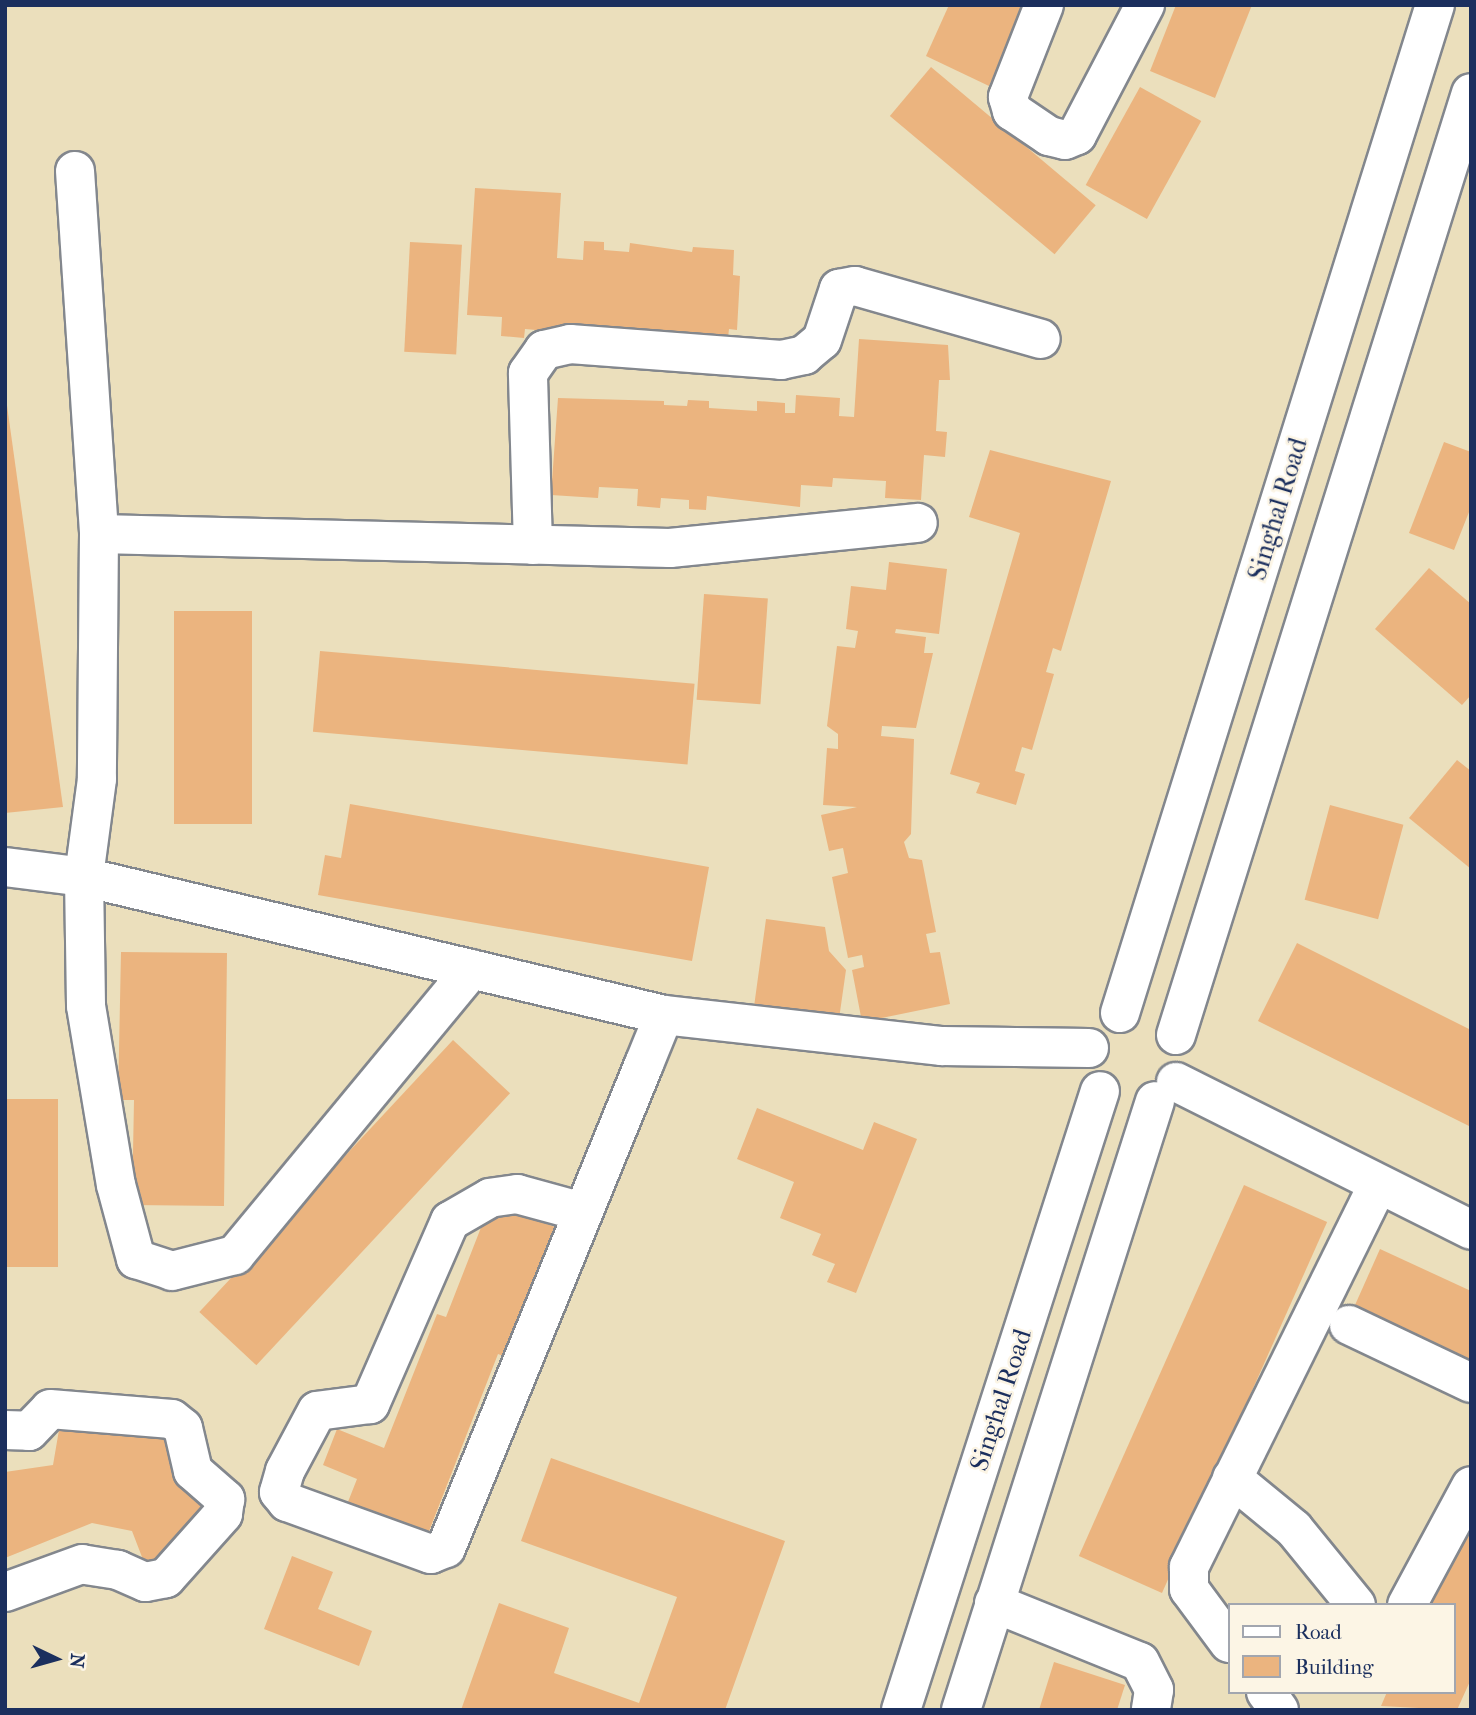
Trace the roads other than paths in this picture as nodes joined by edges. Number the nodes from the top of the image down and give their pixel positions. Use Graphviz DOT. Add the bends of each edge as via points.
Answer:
graph roads {
  1 [pos="1044,5"];
  2 [pos="1144,5"];
  3 [pos="1435,5"];
  4 [pos="1471,93"];
  5 [pos="75,171"];
  6 [pos="1041,339"];
  7 [pos="918,523"];
  8 [pos="99,534"];
  9 [pos="533,545"];
  10 [pos="5,867"];
  11 [pos="84,877"];
  12 [pos="471,970"];
  13 [pos="1120,1013"];
  14 [pos="664,1015"];
  15 [pos="1176,1035"];
  16 [pos="1089,1048"];
  17 [pos="1100,1091"];
  18 [pos="1166,1091"];
  19 [pos="1377,1186"];
  20 [pos="583,1212"];
  21 [pos="1471,1230"];
  22 [pos="1349,1325"];
  23 [pos="1471,1383"];
  24 [pos="5,1430"];
  25 [pos="1232,1478"];
  26 [pos="1471,1486"];
  27 [pos="5,1592"];
  28 [pos="1354,1603"];
  29 [pos="1408,1603"];
  30 [pos="994,1604"];
  31 [pos="1228,1642"];
  32 [pos="1267,1694"];
  33 [pos="901,1710"];
  34 [pos="961,1710"];
  35 [pos="1151,1710"];
  36 [pos="1279,1710"];
  1 -- 2 [label="street" via="1008,97 1012,111 1049,136 1065,140 1077,135"];
  3 -- 13 [label="street, Singhal Road"];
  4 -- 15 [label="street"];
  5 -- 8 [label="street"];
  6 -- 9 [label="street" via="855,286 839,289 821,340 804,355 781,360 570,344 544,351 528,373"];
  7 -- 9 [label="street" via="670,548"];
  8 -- 9 [label="street"];
  8 -- 11 [label="street" via="97,779"];
  10 -- 11 [label="street"];
  11 -- 12 [label="street"];
  11 -- 12 [label="street" via="86,1006 116,1185 136,1259 172,1271 235,1255"];
  12 -- 14 [label="street"];
  13 -- 15 [label="street" via="1152,1014"];
  13 -- 16 [label="street" via="1095,1033"];
  14 -- 16 [label="street" via="942,1046"];
  14 -- 20 [label="street"];
  15 -- 18 [label="street" via="1182,1067"];
  16 -- 17 [label="street" via="1090,1072"];
  17 -- 18 [label="street" via="1126,1105"];
  17 -- 33 [label="street, Singhal Road"];
  18 -- 19 [label="street"];
  18 -- 30 [label="street"];
  19 -- 21 [label="street"];
  19 -- 25 [label="street"];
  20 -- 20 [label="street" via="446,1548 431,1554 287,1502 279,1492 285,1471 317,1411 370,1404 450,1221 491,1198 517,1194"];
  22 -- 23 [label="street"];
  24 -- 27 [label="street" via="29,1431 50,1409 172,1419 183,1427 193,1471 225,1499 223,1514 166,1578 145,1583 118,1570 82,1563"];
  25 -- 28 [label="street" via="1294,1529"];
  25 -- 31 [label="street" via="1189,1567 1189,1589"];
  26 -- 29 [label="street"];
  30 -- 34 [label="street"];
  30 -- 35 [label="street" via="1140,1662 1154,1690"];
  32 -- 36 [label="street"];
}
